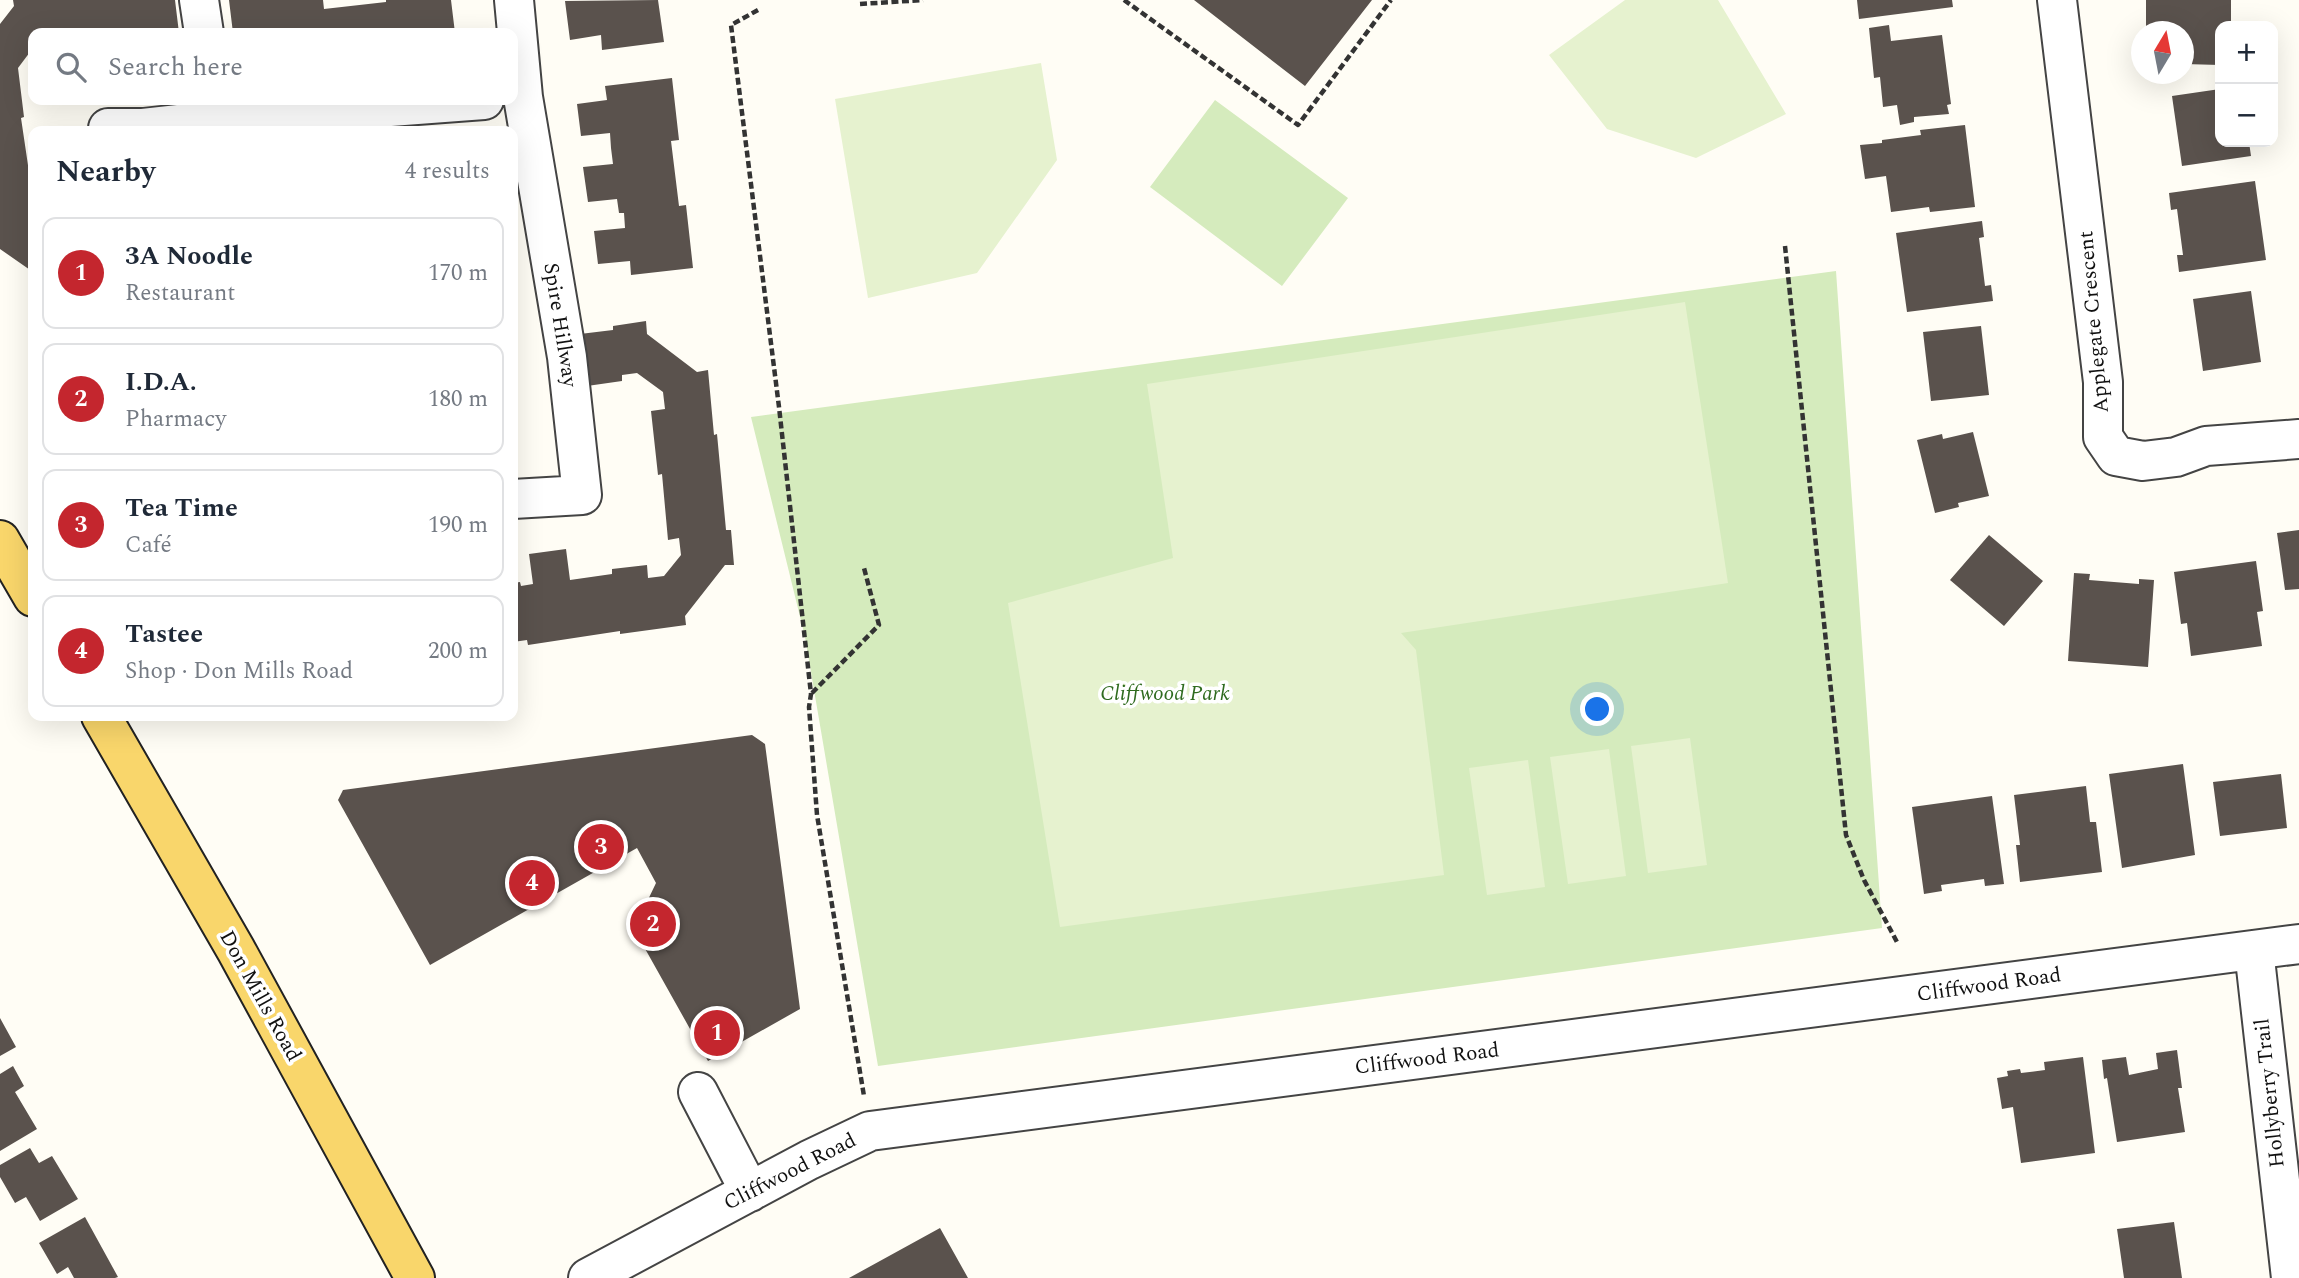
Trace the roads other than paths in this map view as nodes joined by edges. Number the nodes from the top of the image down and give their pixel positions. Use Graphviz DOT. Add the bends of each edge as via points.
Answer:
graph roads {
  1 [pos="199,0"];
  2 [pos="514,0"];
  3 [pos="2057,0"];
  4 [pos="203,28"];
  5 [pos="515,28"];
  6 [pos="518,97"];
  7 [pos="405,105"];
  8 [pos="215,117"];
  9 [pos="156,126"];
  10 [pos="2299,439"];
  11 [pos="518,499"];
  12 [pos="0,540"];
  13 [pos="28,588"];
  14 [pos="104,721"];
  15 [pos="2299,944"];
  16 [pos="2254,950"];
  17 [pos="698,1093"];
  18 [pos="750,1192"];
  19 [pos="415,1278"];
  20 [pos="587,1278"];
  21 [pos="2291,1278"];
  1 -- 4 [label="street"];
  2 -- 5 [label="street"];
  3 -- 10 [label="street, Applegate Crescent" via="2103,382 2103,437 2116,456 2143,461 2176,457 2206,446"];
  6 -- 11 [label="street, Spire Hillway" via="566,357 582,495"];
  7 -- 8 [label="street"];
  8 -- 9 [label="street"];
  12 -- 13 [label="main road"];
  14 -- 19 [label="main road, Don Mills Road" via="236,950"];
  15 -- 16 [label="street, Cliffwood Road"];
  16 -- 18 [label="street, Cliffwood Road" via="870,1131"];
  16 -- 21 [label="street, Hollyberry Trail"];
  17 -- 18 [label="street"];
  18 -- 20 [label="street, Cliffwood Road"];
}
